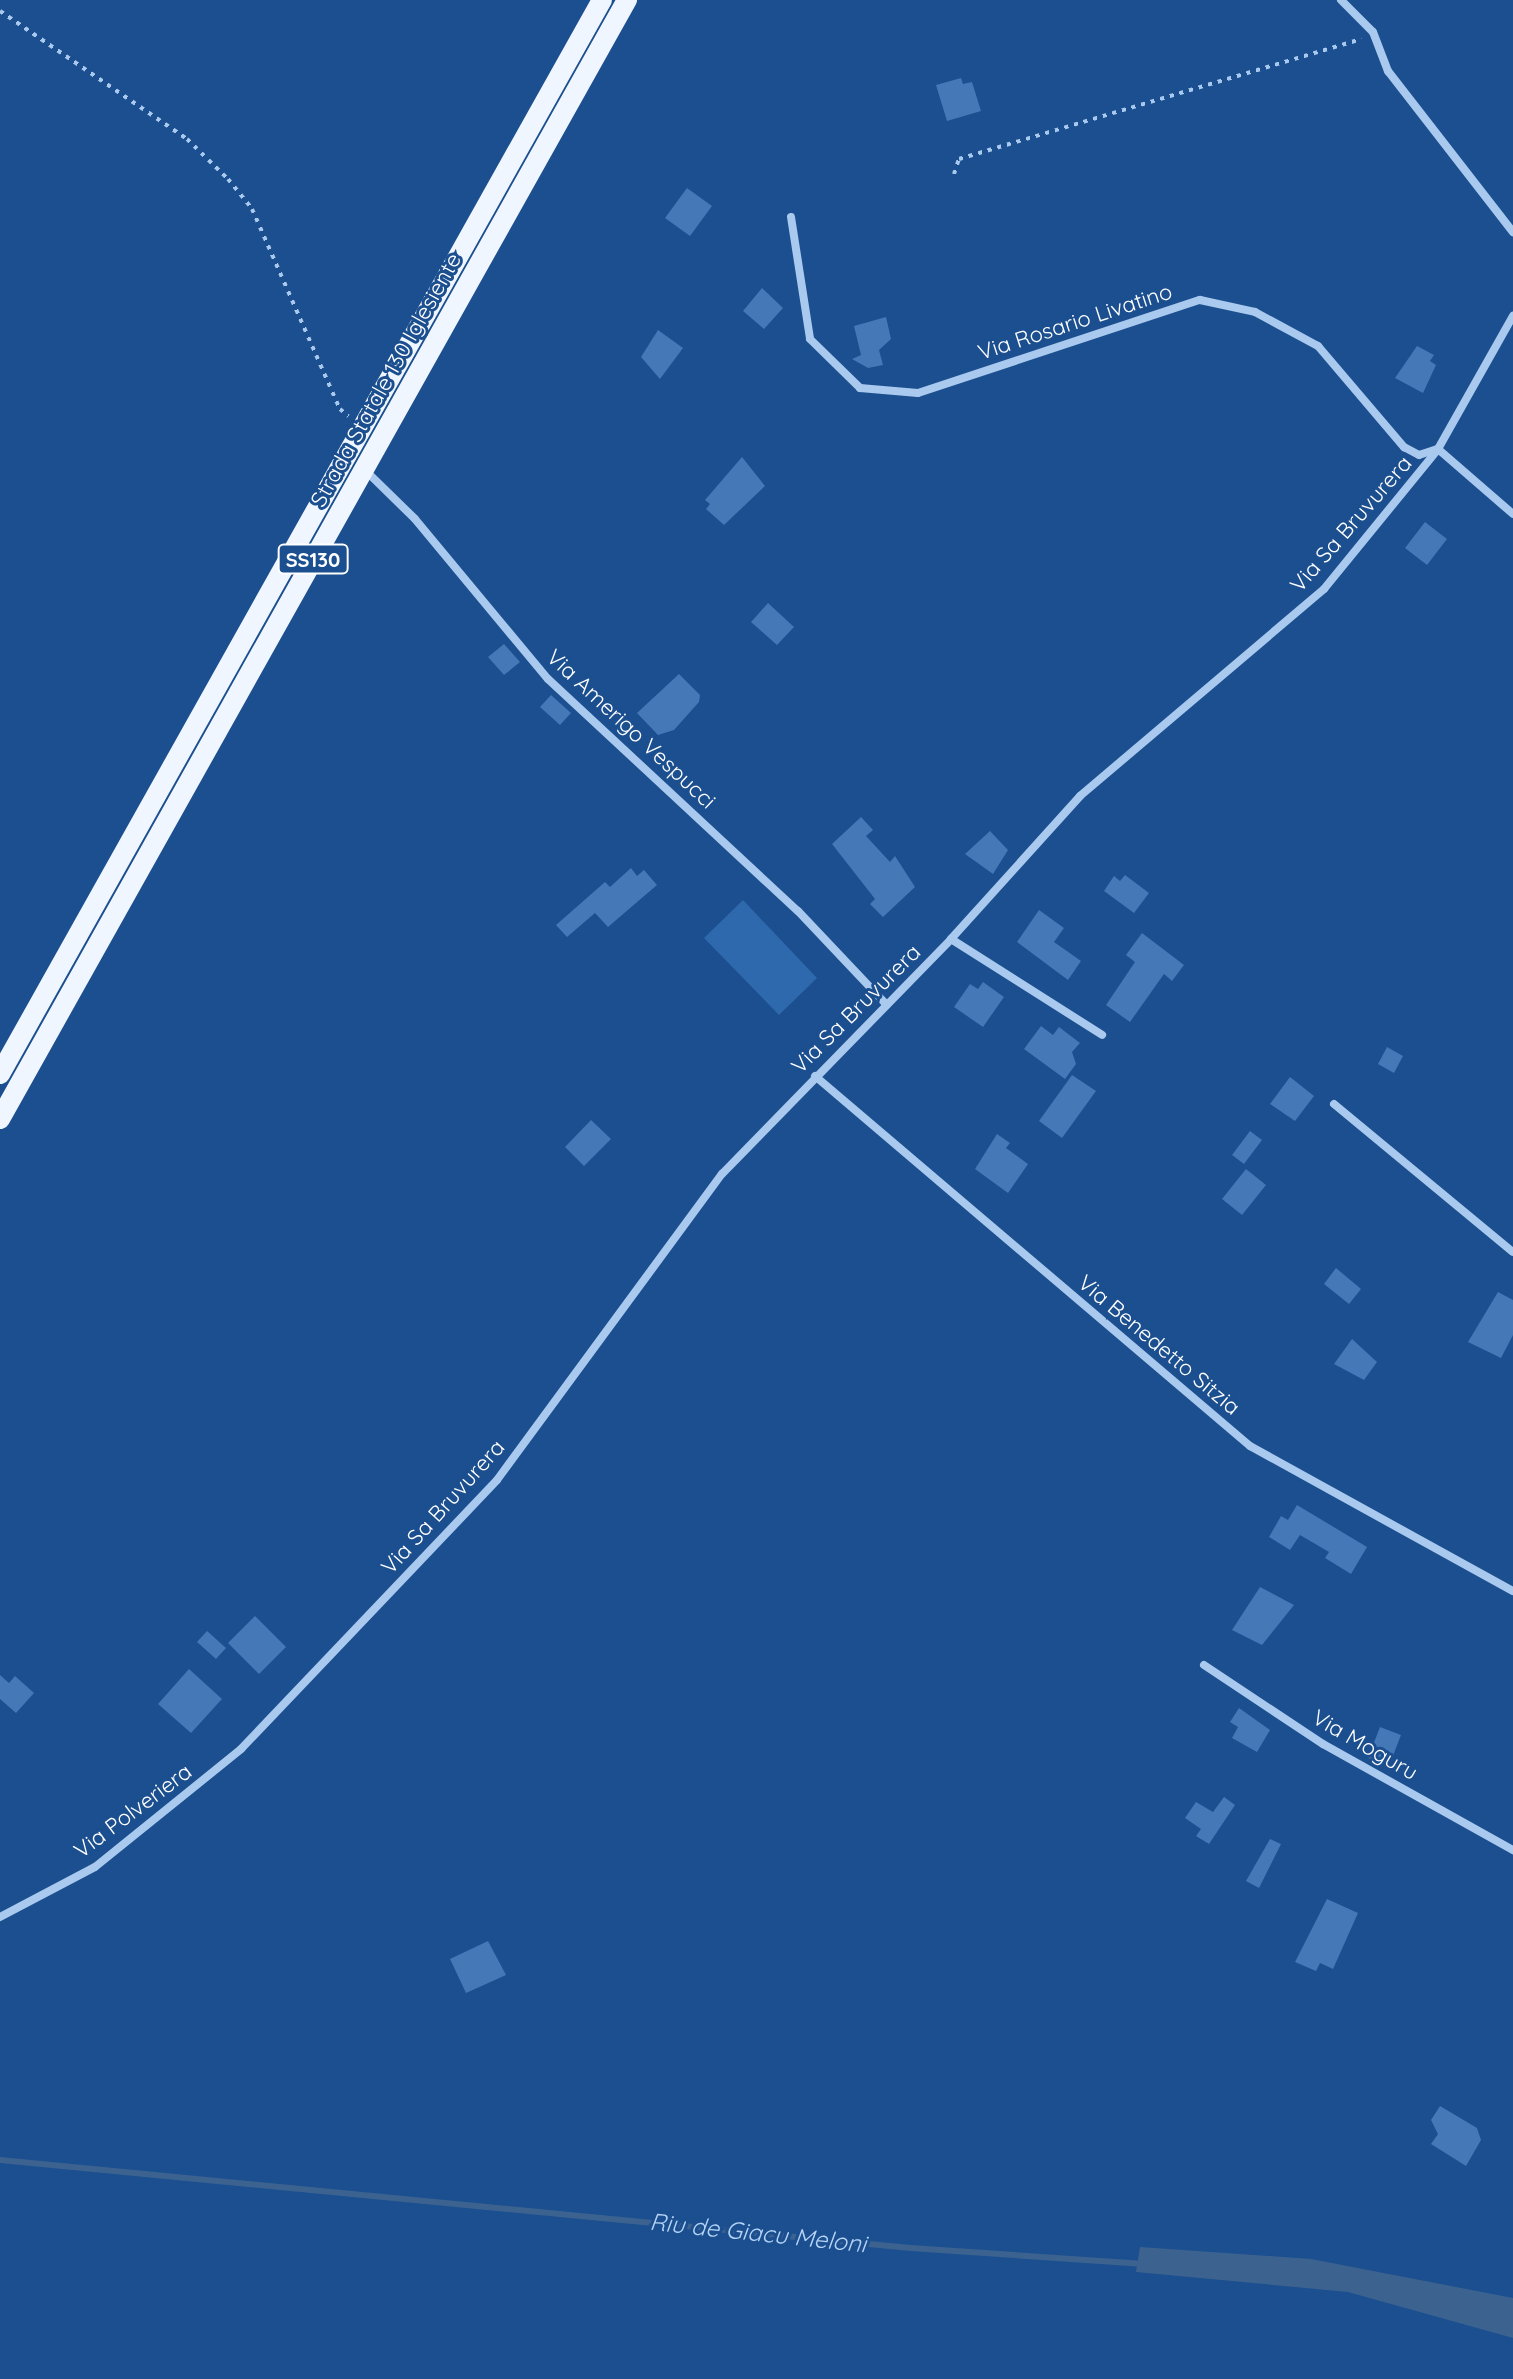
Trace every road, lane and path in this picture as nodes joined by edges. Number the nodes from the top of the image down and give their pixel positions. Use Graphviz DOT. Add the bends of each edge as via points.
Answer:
graph roads {
  1 [pos="602,0"];
  2 [pos="627,0"];
  3 [pos="1341,0"];
  4 [pos="0,11"];
  5 [pos="1373,32"];
  6 [pos="954,174"];
  7 [pos="791,217"];
  8 [pos="1513,232"];
  9 [pos="1513,316"];
  10 [pos="362,428"];
  11 [pos="1438,449"];
  12 [pos="364,468"];
  13 [pos="1513,514"];
  14 [pos="951,939"];
  15 [pos="887,1005"];
  16 [pos="1102,1035"];
  17 [pos="0,1074"];
  18 [pos="815,1076"];
  19 [pos="1334,1104"];
  20 [pos="0,1119"];
  21 [pos="1513,1252"];
  22 [pos="1513,1591"];
  23 [pos="1204,1665"];
  24 [pos="241,1749"];
  25 [pos="1513,1850"];
  26 [pos="0,1917"];
  1 -- 10 [label="main road, Strada Statale 130 Iglesiente / SS130"];
  2 -- 12 [label="main road, Strada Statale 130 Iglesiente / SS130"];
  3 -- 5 [label="street"];
  4 -- 10 [label="path" via="187,139 228,179 252,209 340,409"];
  5 -- 6 [label="path" via="1353,43 959,159"];
  5 -- 8 [label="street" via="1388,71"];
  7 -- 11 [label="street, Via Rosario Livatino" via="810,339 860,388 918,393 1200,300 1255,312 1318,346 1404,447 1419,455"];
  9 -- 11 [label="street, Via Sa Bruvurera"];
  10 -- 17 [label="main road, Strada Statale 130 Iglesiente / SS130"];
  11 -- 13 [label="street"];
  11 -- 14 [label="street, Via Sa Bruvurera" via="1324,589 1080,796"];
  12 -- 15 [label="street, Via Amerigo Vespucci" via="415,519 548,679 798,911"];
  12 -- 20 [label="main road, Strada Statale 130 Iglesiente / SS130"];
  14 -- 15 [label="street, Via Sa Bruvurera"];
  14 -- 16 [label="street"];
  15 -- 18 [label="street, Via Sa Bruvurera"];
  18 -- 22 [label="street, Via Benedetto Sitzia" via="1250,1446"];
  18 -- 24 [label="street, Via Sa Bruvurera" via="722,1174 497,1480"];
  19 -- 21 [label="street"];
  23 -- 25 [label="street, Via Moguru" via="1323,1744"];
  24 -- 26 [label="street, Via Polveriera" via="95,1867"];
}
